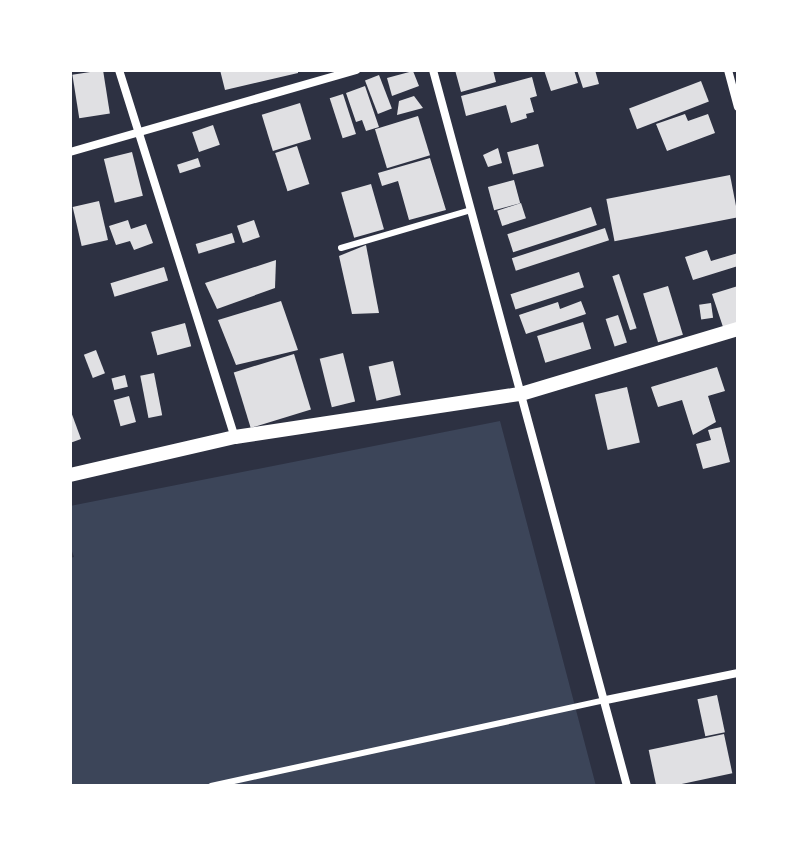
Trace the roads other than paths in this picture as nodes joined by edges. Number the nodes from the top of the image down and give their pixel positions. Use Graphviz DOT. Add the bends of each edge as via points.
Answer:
graph roads {
  1 [pos="119,70"];
  2 [pos="356,70"];
  3 [pos="433,70"];
  4 [pos="728,70"];
  5 [pos="738,107"];
  6 [pos="139,131"];
  7 [pos="70,152"];
  8 [pos="471,210"];
  9 [pos="341,248"];
  10 [pos="738,329"];
  11 [pos="521,394"];
  12 [pos="235,437"];
  13 [pos="70,475"];
  14 [pos="738,673"];
  15 [pos="606,700"];
  16 [pos="211,786"];
  17 [pos="627,786"];
  1 -- 6 [label="street"];
  2 -- 6 [label="street"];
  3 -- 8 [label="street"];
  4 -- 5 [label="street"];
  6 -- 7 [label="street"];
  6 -- 12 [label="street"];
  8 -- 9 [label="lane"];
  8 -- 11 [label="street"];
  10 -- 11 [label="street"];
  11 -- 12 [label="street"];
  11 -- 15 [label="street"];
  12 -- 13 [label="street"];
  14 -- 15 [label="street"];
  15 -- 16 [label="lane"];
  15 -- 17 [label="street"];
}
